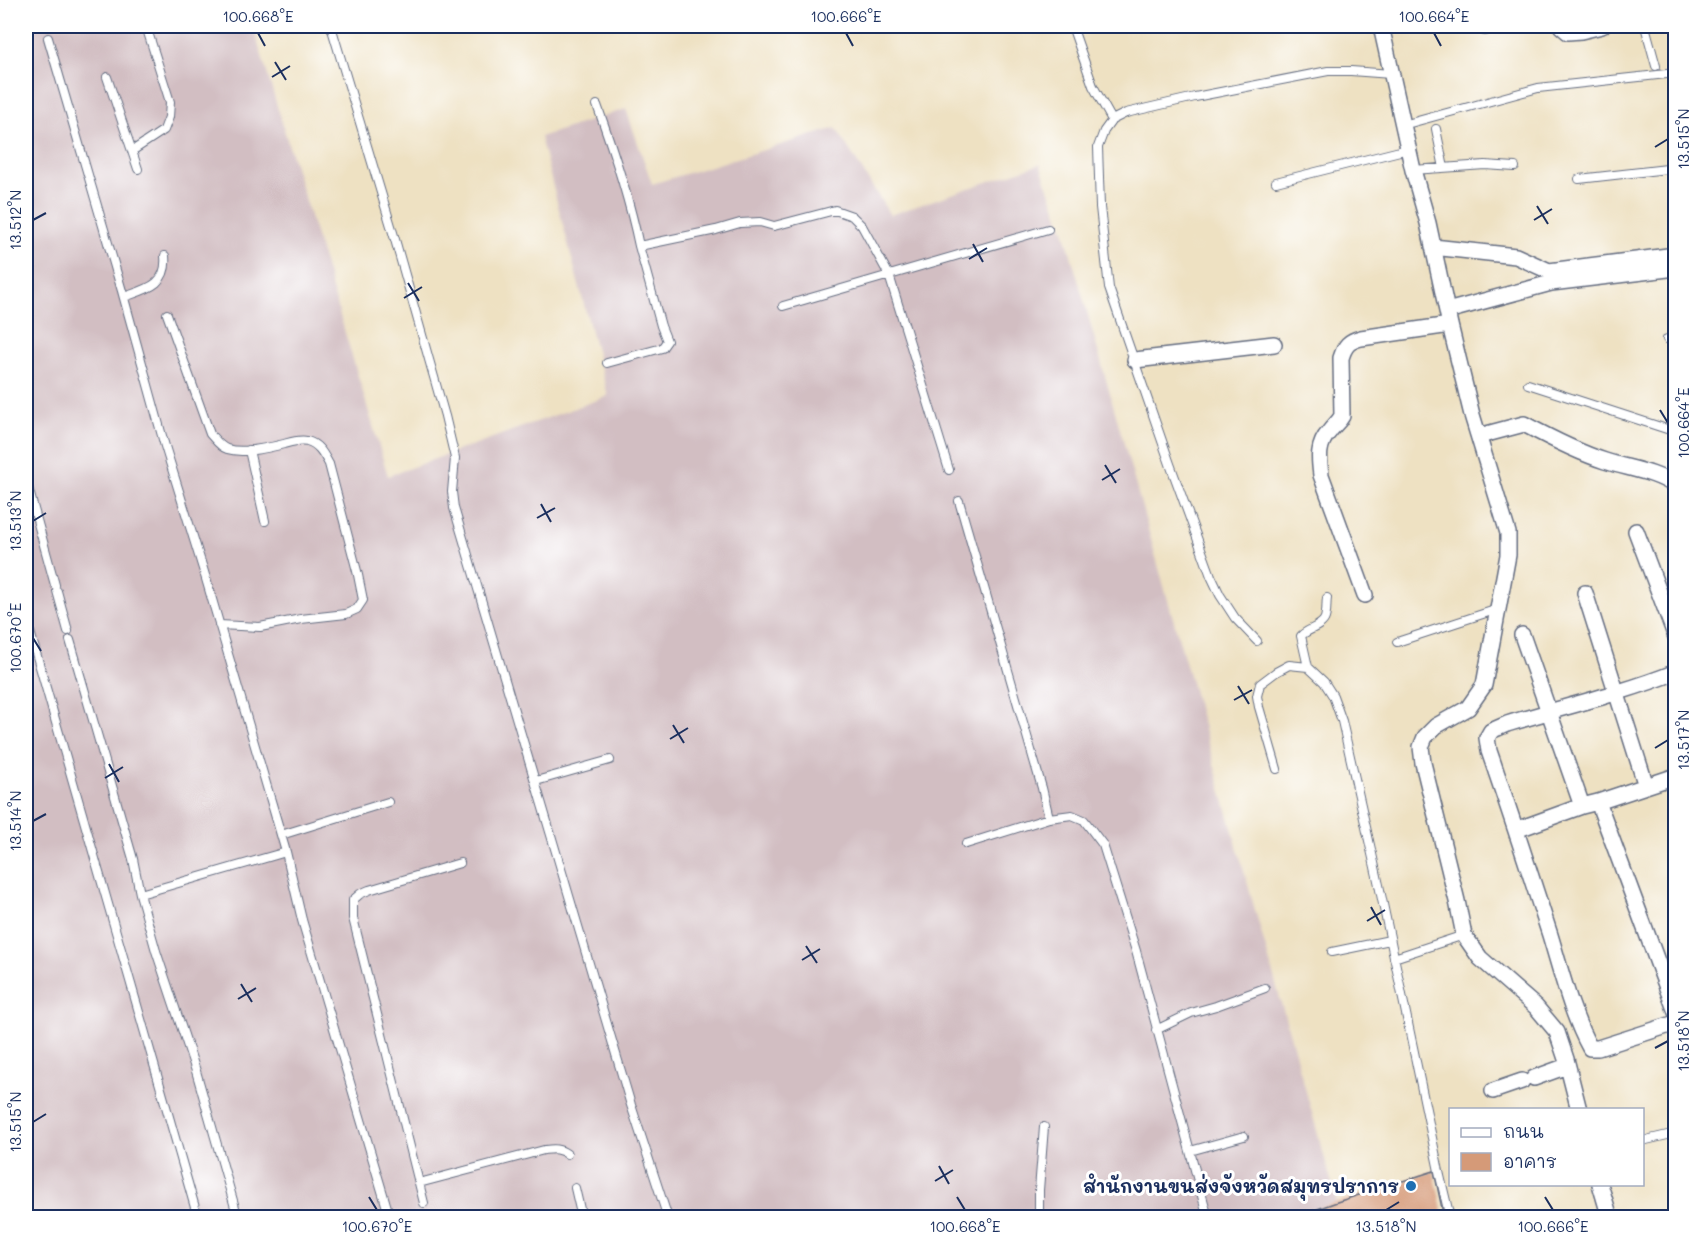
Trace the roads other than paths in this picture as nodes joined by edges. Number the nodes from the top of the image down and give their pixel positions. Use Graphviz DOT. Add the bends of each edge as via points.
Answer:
graph roads {
  1 [pos="146,26"];
  2 [pos="331,26"];
  3 [pos="1072,26"];
  4 [pos="1381,26"];
  5 [pos="1561,26"];
  6 [pos="1602,26"];
  7 [pos="1645,26"];
  8 [pos="48,39"];
  9 [pos="1656,66"];
  10 [pos="1676,73"];
  11 [pos="1391,74"];
  12 [pos="107,77"];
  13 [pos="597,105"];
  14 [pos="1112,120"];
  15 [pos="1402,124"];
  16 [pos="1436,129"];
  17 [pos="1408,149"];
  18 [pos="132,151"];
  19 [pos="1515,167"];
  20 [pos="1444,168"];
  21 [pos="1676,168"];
  22 [pos="138,169"];
  23 [pos="1413,170"];
  24 [pos="1579,179"];
  25 [pos="1276,182"];
  26 [pos="1048,229"];
  27 [pos="639,246"];
  28 [pos="1433,247"];
  29 [pos="1676,255"];
  30 [pos="165,256"];
  31 [pos="1676,268"];
  32 [pos="889,275"];
  33 [pos="124,297"];
  34 [pos="783,306"];
  35 [pos="167,314"];
  36 [pos="1448,318"];
  37 [pos="1274,344"];
  38 [pos="1135,360"];
  39 [pos="607,363"];
  40 [pos="1528,384"];
  41 [pos="1676,432"];
  42 [pos="1479,436"];
  43 [pos="249,450"];
  44 [pos="949,470"];
  45 [pos="26,480"];
  46 [pos="1676,486"];
  47 [pos="959,501"];
  48 [pos="265,520"];
  49 [pos="1636,531"];
  50 [pos="1585,592"];
  51 [pos="1365,595"];
  52 [pos="1327,598"];
  53 [pos="1498,609"];
  54 [pos="26,618"];
  55 [pos="219,625"];
  56 [pos="68,631"];
  57 [pos="1522,635"];
  58 [pos="1676,637"];
  59 [pos="70,640"];
  60 [pos="1257,641"];
  61 [pos="1396,642"];
  62 [pos="1308,667"];
  63 [pos="1676,672"];
  64 [pos="1617,693"];
  65 [pos="1549,712"];
  66 [pos="609,760"];
  67 [pos="1276,769"];
  68 [pos="1676,776"];
  69 [pos="536,781"];
  70 [pos="1646,786"];
  71 [pos="388,802"];
  72 [pos="1598,802"];
  73 [pos="1581,806"];
  74 [pos="1049,818"];
  75 [pos="1516,830"];
  76 [pos="281,835"];
  77 [pos="966,844"];
  78 [pos="286,852"];
  79 [pos="460,863"];
  80 [pos="140,894"];
  81 [pos="1464,935"];
  82 [pos="1390,940"];
  83 [pos="1332,952"];
  84 [pos="1394,958"];
  85 [pos="1265,988"];
  86 [pos="1676,1012"];
  87 [pos="1676,1023"];
  88 [pos="1156,1030"];
  89 [pos="1567,1066"];
  90 [pos="1493,1091"];
  91 [pos="1578,1108"];
  92 [pos="1044,1126"];
  93 [pos="1676,1133"];
  94 [pos="1245,1136"];
  95 [pos="1644,1141"];
  96 [pos="1190,1151"];
  97 [pos="567,1154"];
  98 [pos="418,1183"];
  99 [pos="1600,1186"];
  100 [pos="575,1188"];
  101 [pos="424,1203"];
  102 [pos="198,1218"];
  103 [pos="238,1218"];
  104 [pos="390,1218"];
  105 [pos="582,1218"];
  106 [pos="668,1218"];
  107 [pos="1040,1218"];
  108 [pos="1208,1218"];
  109 [pos="1450,1218"];
  110 [pos="1610,1218"];
  1 -- 18 [label="lane" via="170,102 169,117 164,129"];
  2 -- 69 [label="lane" via="445,417 455,458 454,508"];
  3 -- 14 [label="lane" via="1094,86"];
  4 -- 11 [label="street"];
  5 -- 6 [label="street" via="1568,32"];
  7 -- 9 [label="lane"];
  8 -- 33 [label="lane"];
  10 -- 15 [label="lane" via="1538,88"];
  11 -- 14 [label="lane" via="1329,71 1176,101"];
  11 -- 15 [label="street"];
  12 -- 18 [label="lane"];
  13 -- 27 [label="lane" via="622,177"];
  14 -- 38 [label="lane" via="1098,147 1100,207 1109,288"];
  15 -- 17 [label="street"];
  16 -- 20 [label="lane"];
  17 -- 23 [label="street"];
  17 -- 25 [label="lane"];
  18 -- 22 [label="lane"];
  19 -- 20 [label="lane"];
  20 -- 23 [label="lane"];
  21 -- 24 [label="lane"];
  23 -- 28 [label="street"];
  26 -- 32 [label="lane"];
  27 -- 32 [label="lane" via="740,223 774,226 836,210 852,216 862,226"];
  27 -- 39 [label="lane" via="667,340 662,348"];
  28 -- 29 [label="street" via="1516,255 1549,272"];
  28 -- 36 [label="street"];
  30 -- 33 [label="lane" via="166,268 161,279"];
  31 -- 36 [label="street" via="1551,283"];
  32 -- 34 [label="lane"];
  32 -- 44 [label="lane"];
  33 -- 55 [label="lane"];
  35 -- 43 [label="lane" via="210,434 227,449"];
  36 -- 42 [label="street"];
  36 -- 51 [label="street" via="1350,340 1341,358 1342,416 1327,433 1318,454 1321,475"];
  37 -- 38 [label="street"];
  38 -- 60 [label="lane" via="1211,576 1235,618"];
  40 -- 41 [label="lane"];
  42 -- 46 [label="street" via="1524,424 1574,449 1665,478"];
  42 -- 53 [label="street" via="1508,533"];
  43 -- 48 [label="lane"];
  43 -- 55 [label="lane" via="306,441 323,452 363,600 357,609 346,614 260,627"];
  45 -- 56 [label="lane"];
  47 -- 74 [label="lane"];
  49 -- 58 [label="street"];
  50 -- 64 [label="street"];
  52 -- 62 [label="lane" via="1323,622 1301,636"];
  53 -- 61 [label="lane"];
  53 -- 81 [label="street" via="1484,685 1468,708 1436,726 1421,747"];
  54 -- 102 [label="lane"];
  55 -- 76 [label="lane"];
  57 -- 65 [label="street"];
  59 -- 80 [label="lane"];
  62 -- 67 [label="lane" via="1289,665 1260,684 1259,707"];
  62 -- 82 [label="lane" via="1333,696 1342,722"];
  63 -- 64 [label="street"];
  64 -- 65 [label="street"];
  64 -- 70 [label="street"];
  65 -- 73 [label="street"];
  65 -- 75 [label="street" via="1507,724 1491,731 1486,738"];
  66 -- 69 [label="lane"];
  68 -- 70 [label="street"];
  69 -- 106 [label="lane"];
  70 -- 72 [label="street"];
  71 -- 76 [label="lane"];
  72 -- 73 [label="street"];
  72 -- 86 [label="street"];
  73 -- 75 [label="street"];
  74 -- 77 [label="lane"];
  74 -- 88 [label="lane" via="1071,815 1084,820 1103,845"];
  75 -- 87 [label="street" via="1568,993 1590,1048"];
  76 -- 78 [label="lane"];
  78 -- 80 [label="lane"];
  78 -- 104 [label="lane"];
  79 -- 98 [label="lane" via="369,890 353,900 353,918"];
  80 -- 103 [label="lane"];
  81 -- 84 [label="lane"];
  81 -- 89 [label="street" via="1480,958 1536,1007 1557,1032"];
  82 -- 83 [label="lane"];
  82 -- 84 [label="lane"];
  84 -- 109 [label="lane"];
  85 -- 88 [label="lane" via="1191,1013"];
  88 -- 96 [label="lane"];
  89 -- 90 [label="street"];
  89 -- 91 [label="street"];
  92 -- 107 [label="lane"];
  93 -- 95 [label="lane"];
  94 -- 96 [label="lane"];
  96 -- 108 [label="lane"];
  97 -- 98 [label="lane" via="562,1150 544,1150"];
  98 -- 101 [label="lane"];
  99 -- 110 [label="street"];
  100 -- 105 [label="lane"];
}
